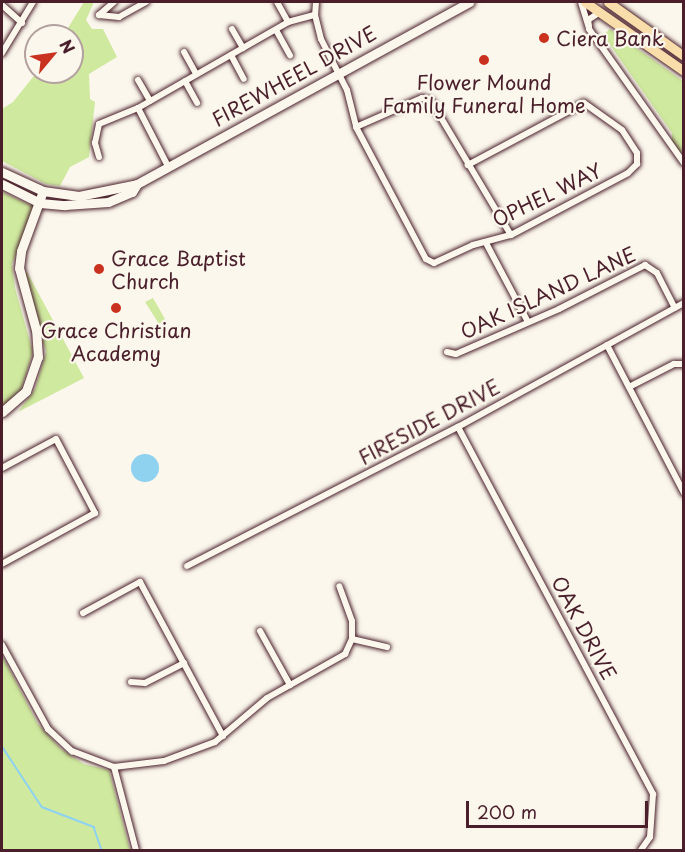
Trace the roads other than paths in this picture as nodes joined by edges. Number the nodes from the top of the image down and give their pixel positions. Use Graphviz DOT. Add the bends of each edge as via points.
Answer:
graph roads {
  1 [pos="33,2"];
  2 [pos="114,2"];
  3 [pos="146,2"];
  4 [pos="277,2"];
  5 [pos="316,2"];
  6 [pos="469,2"];
  7 [pos="583,2"];
  8 [pos="608,2"];
  9 [pos="2,5"];
  10 [pos="600,12"];
  11 [pos="315,15"];
  12 [pos="288,22"];
  13 [pos="21,23"];
  14 [pos="232,28"];
  15 [pos="589,29"];
  16 [pos="276,30"];
  17 [pos="243,48"];
  18 [pos="184,52"];
  19 [pos="2,53"];
  20 [pos="290,54"];
  21 [pos="231,55"];
  22 [pos="684,56"];
  23 [pos="684,71"];
  24 [pos="339,72"];
  25 [pos="196,75"];
  26 [pos="244,79"];
  27 [pos="138,80"];
  28 [pos="185,81"];
  29 [pos="150,101"];
  30 [pos="197,103"];
  31 [pos="138,108"];
  32 [pos="356,127"];
  33 [pos="99,157"];
  34 [pos="684,163"];
  35 [pos="468,165"];
  36 [pos="168,166"];
  37 [pos="2,172"];
  38 [pos="2,184"];
  39 [pos="137,184"];
  40 [pos="43,191"];
  41 [pos="40,203"];
  42 [pos="511,235"];
  43 [pos="486,243"];
  44 [pos="684,303"];
  45 [pos="675,308"];
  46 [pos="527,320"];
  47 [pos="607,345"];
  48 [pos="447,352"];
  49 [pos="684,364"];
  50 [pos="629,387"];
  51 [pos="2,411"];
  52 [pos="458,427"];
  53 [pos="2,468"];
  54 [pos="684,493"];
  55 [pos="2,564"];
  56 [pos="188,566"];
  57 [pos="339,586"];
  58 [pos="83,613"];
  59 [pos="260,631"];
  60 [pos="352,639"];
  61 [pos="2,645"];
  62 [pos="387,646"];
  63 [pos="184,663"];
  64 [pos="131,682"];
  65 [pos="290,685"];
  66 [pos="224,736"];
  67 [pos="114,767"];
  68 [pos="136,850"];
  69 [pos="641,850"];
  1 -- 13 [label="street"];
  2 -- 3 [label="street" via="99,15 119,17"];
  4 -- 12 [label="street"];
  5 -- 11 [label="street"];
  6 -- 24 [label="street, FIREWHEEL DRIVE"];
  7 -- 10 [label="main road"];
  7 -- 15 [label="street"];
  8 -- 22 [label="main road"];
  9 -- 13 [label="street"];
  10 -- 15 [label="street" via="588,20"];
  10 -- 23 [label="main road"];
  11 -- 12 [label="street"];
  11 -- 24 [label="street" via="321,39"];
  12 -- 16 [label="street"];
  13 -- 19 [label="street"];
  14 -- 17 [label="street"];
  15 -- 34 [label="street"];
  16 -- 17 [label="street"];
  16 -- 20 [label="street"];
  17 -- 21 [label="street"];
  18 -- 25 [label="street"];
  21 -- 25 [label="street"];
  21 -- 26 [label="street"];
  24 -- 32 [label="street"];
  24 -- 36 [label="street, FIREWHEEL DRIVE"];
  25 -- 28 [label="street"];
  27 -- 29 [label="street"];
  28 -- 29 [label="street"];
  28 -- 30 [label="street"];
  29 -- 31 [label="street"];
  31 -- 33 [label="street" via="99,124 94,143"];
  31 -- 36 [label="street"];
  32 -- 35 [label="street" via="426,98 432,100"];
  32 -- 43 [label="street, OPHEL WAY" via="426,259 434,263"];
  35 -- 42 [label="street" via="491,196"];
  35 -- 42 [label="street, OPHEL WAY" via="584,103 622,130 637,153 637,164 628,173"];
  36 -- 39 [label="street, FIREWHEEL DRIVE"];
  37 -- 40 [label="street, FIREWHEEL DRIVE"];
  38 -- 41 [label="street, FIREWHEEL DRIVE"];
  39 -- 40 [label="street, FIREWHEEL DRIVE" via="93,195"];
  39 -- 41 [label="street, FIREWHEEL DRIVE" via="132,192 108,202"];
  40 -- 41 [label="street"];
  41 -- 51 [label="street" via="21,251 19,268 36,330 38,357 26,391"];
  42 -- 43 [label="street, OPHEL WAY"];
  43 -- 46 [label="street"];
  44 -- 45 [label="street, FIRESIDE DRIVE"];
  45 -- 46 [label="street, OAK ISLAND LANE" via="657,273 645,266 559,309"];
  45 -- 47 [label="street, FIRESIDE DRIVE"];
  46 -- 48 [label="street, OAK ISLAND LANE" via="456,354"];
  47 -- 50 [label="street"];
  47 -- 52 [label="street, FIRESIDE DRIVE"];
  49 -- 50 [label="street" via="674,364"];
  50 -- 54 [label="street"];
  52 -- 56 [label="street, FIRESIDE DRIVE"];
  52 -- 69 [label="street, OAK DRIVE" via="653,794 650,837"];
  53 -- 55 [label="street" via="56,438 95,513"];
  57 -- 60 [label="street" via="351,615"];
  58 -- 63 [label="street" via="140,582"];
  59 -- 65 [label="street"];
  60 -- 62 [label="street"];
  60 -- 65 [label="street" via="345,654"];
  61 -- 67 [label="street" via="48,729 89,760"];
  63 -- 64 [label="street" via="145,683"];
  63 -- 66 [label="street"];
  65 -- 66 [label="street" via="267,698"];
  66 -- 67 [label="street" via="183,757"];
  67 -- 68 [label="street"];
}
